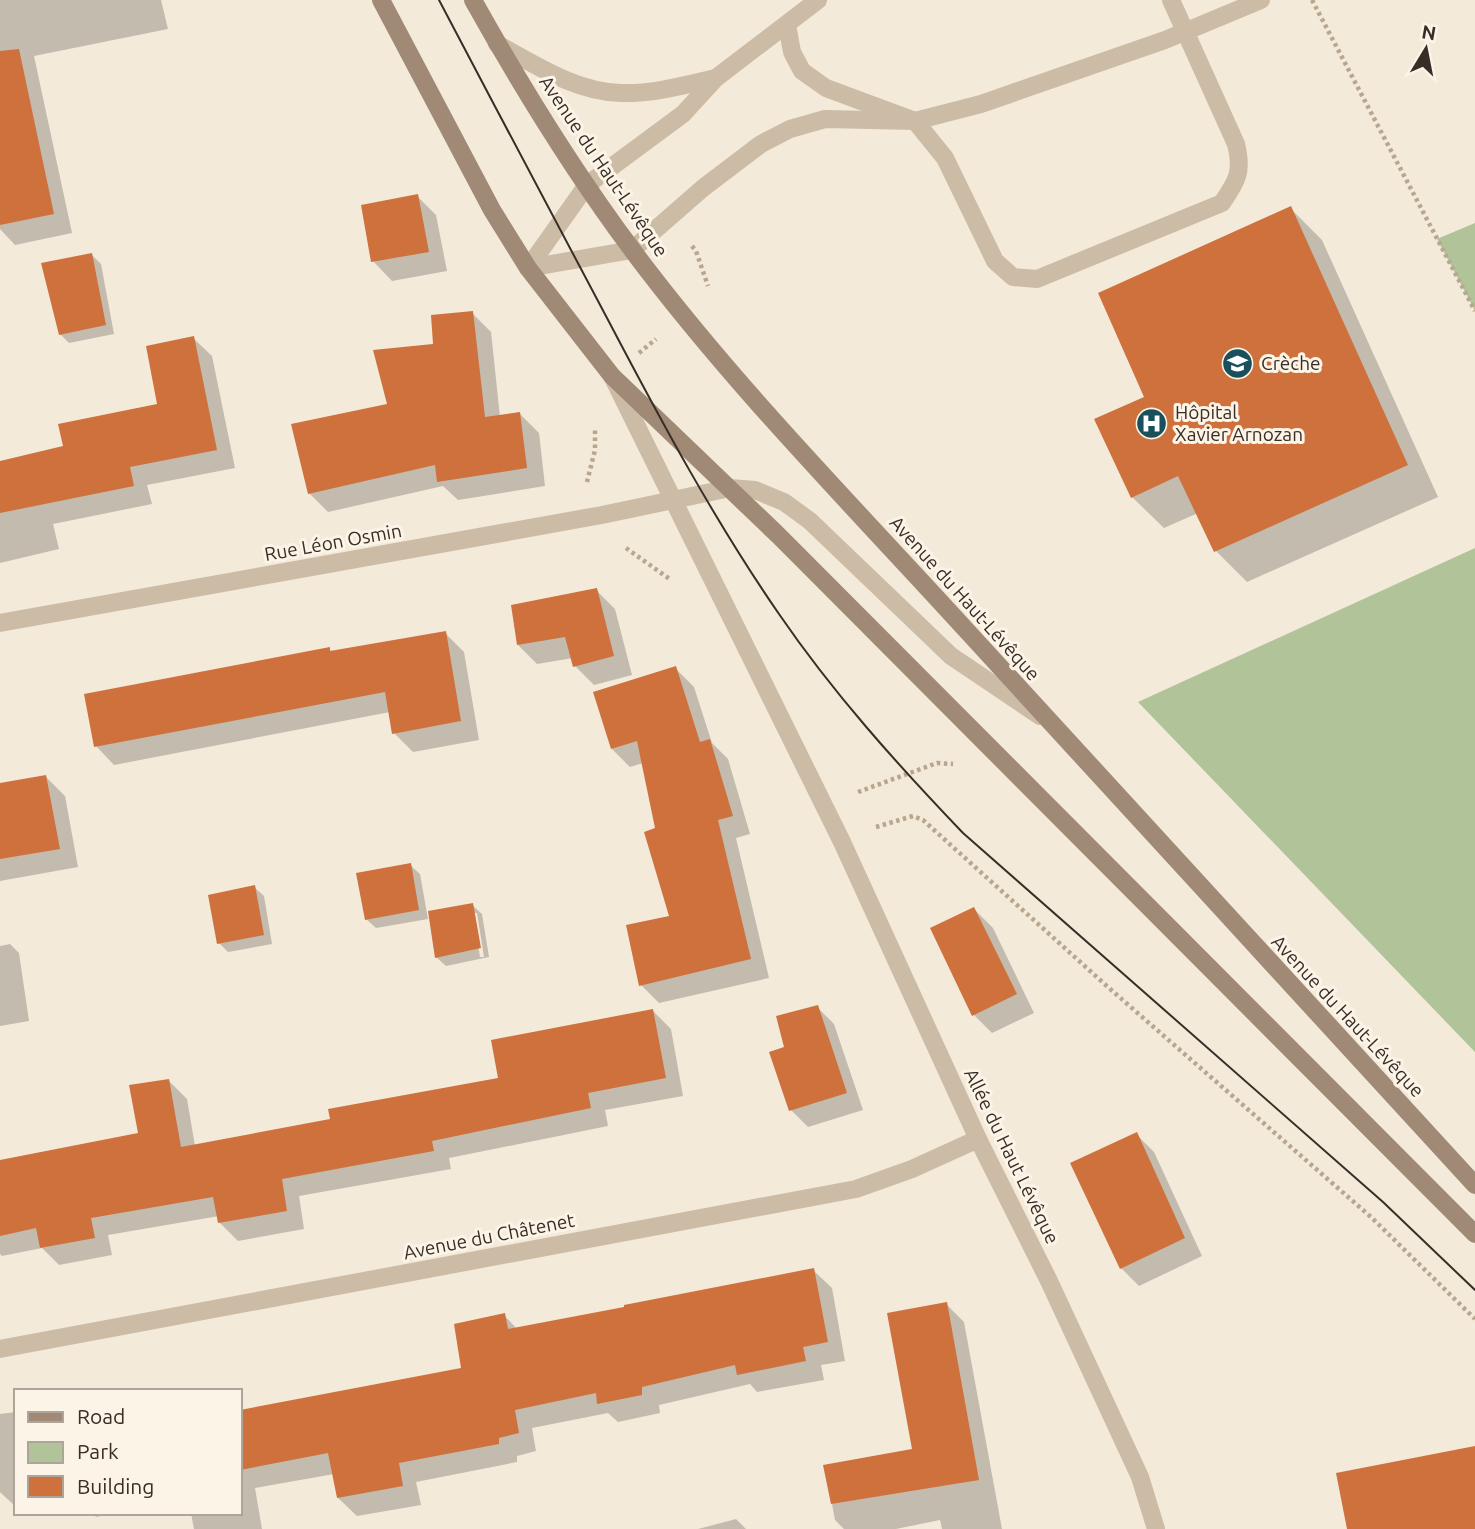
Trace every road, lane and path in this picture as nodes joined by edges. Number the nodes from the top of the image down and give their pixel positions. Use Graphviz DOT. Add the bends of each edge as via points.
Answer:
graph roads {
  1 [pos="381,0"];
  2 [pos="474,0"];
  3 [pos="818,0"];
  4 [pos="1171,0"];
  5 [pos="1261,0"];
  6 [pos="1312,0"];
  7 [pos="787,25"];
  8 [pos="1185,32"];
  9 [pos="497,44"];
  10 [pos="716,78"];
  11 [pos="915,121"];
  12 [pos="587,185"];
  13 [pos="632,250"];
  14 [pos="528,268"];
  15 [pos="1475,311"];
  16 [pos="612,376"];
  17 [pos="730,488"];
  18 [pos="673,499"];
  19 [pos="0,623"];
  20 [pos="1049,723"];
  21 [pos="958,766"];
  22 [pos="824,804"];
  23 [pos="842,842"];
  24 [pos="978,1139"];
  25 [pos="1475,1185"];
  26 [pos="1475,1234"];
  27 [pos="1475,1318"];
  28 [pos="0,1349"];
  29 [pos="1156,1529"];
  1 -- 14 [label="main road" via="492,210"];
  2 -- 9 [label="main road, Avenue du Haut-Lévêque"];
  3 -- 7 [label="street"];
  4 -- 8 [label="street"];
  5 -- 8 [label="street"];
  6 -- 15 [label="path"];
  7 -- 10 [label="street"];
  7 -- 11 [label="street" via="792,52 802,71 826,89"];
  8 -- 11 [label="street" via="981,104"];
  8 -- 11 [label="street" via="1236,144 1240,162 1236,182 1222,203 1037,279 1013,276 995,261 945,158"];
  9 -- 10 [label="street" via="554,76 619,93"];
  9 -- 12 [label="main road, Avenue du Haut-Lévêque"];
  10 -- 12 [label="street" via="683,114"];
  11 -- 13 [label="street" via="825,119 790,130 761,144 713,180"];
  12 -- 13 [label="main road, Avenue du Haut-Lévêque"];
  12 -- 14 [label="street"];
  13 -- 14 [label="street"];
  13 -- 20 [label="main road, Avenue du Haut-Lévêque" via="767,412"];
  14 -- 16 [label="main road"];
  16 -- 17 [label="main road"];
  16 -- 18 [label="street"];
  17 -- 18 [label="street, Rue Léon Osmin"];
  17 -- 20 [label="street" via="755,490 784,502 810,521 951,656"];
  17 -- 26 [label="main road"];
  18 -- 19 [label="street, Rue Léon Osmin"];
  18 -- 22 [label="street"];
  20 -- 25 [label="main road, Avenue du Haut-Lévêque"];
  21 -- 22 [label="path" via="937,763"];
  22 -- 23 [label="street, Allée du Haut Lévêque"];
  23 -- 24 [label="street, Allée du Haut Lévêque"];
  23 -- 27 [label="path" via="870,828 913,816 923,820 1371,1217"];
  24 -- 28 [label="street, Avenue du Châtenet" via="856,1189"];
  24 -- 29 [label="street, Allée du Haut Lévêque" via="1140,1477"];
}
